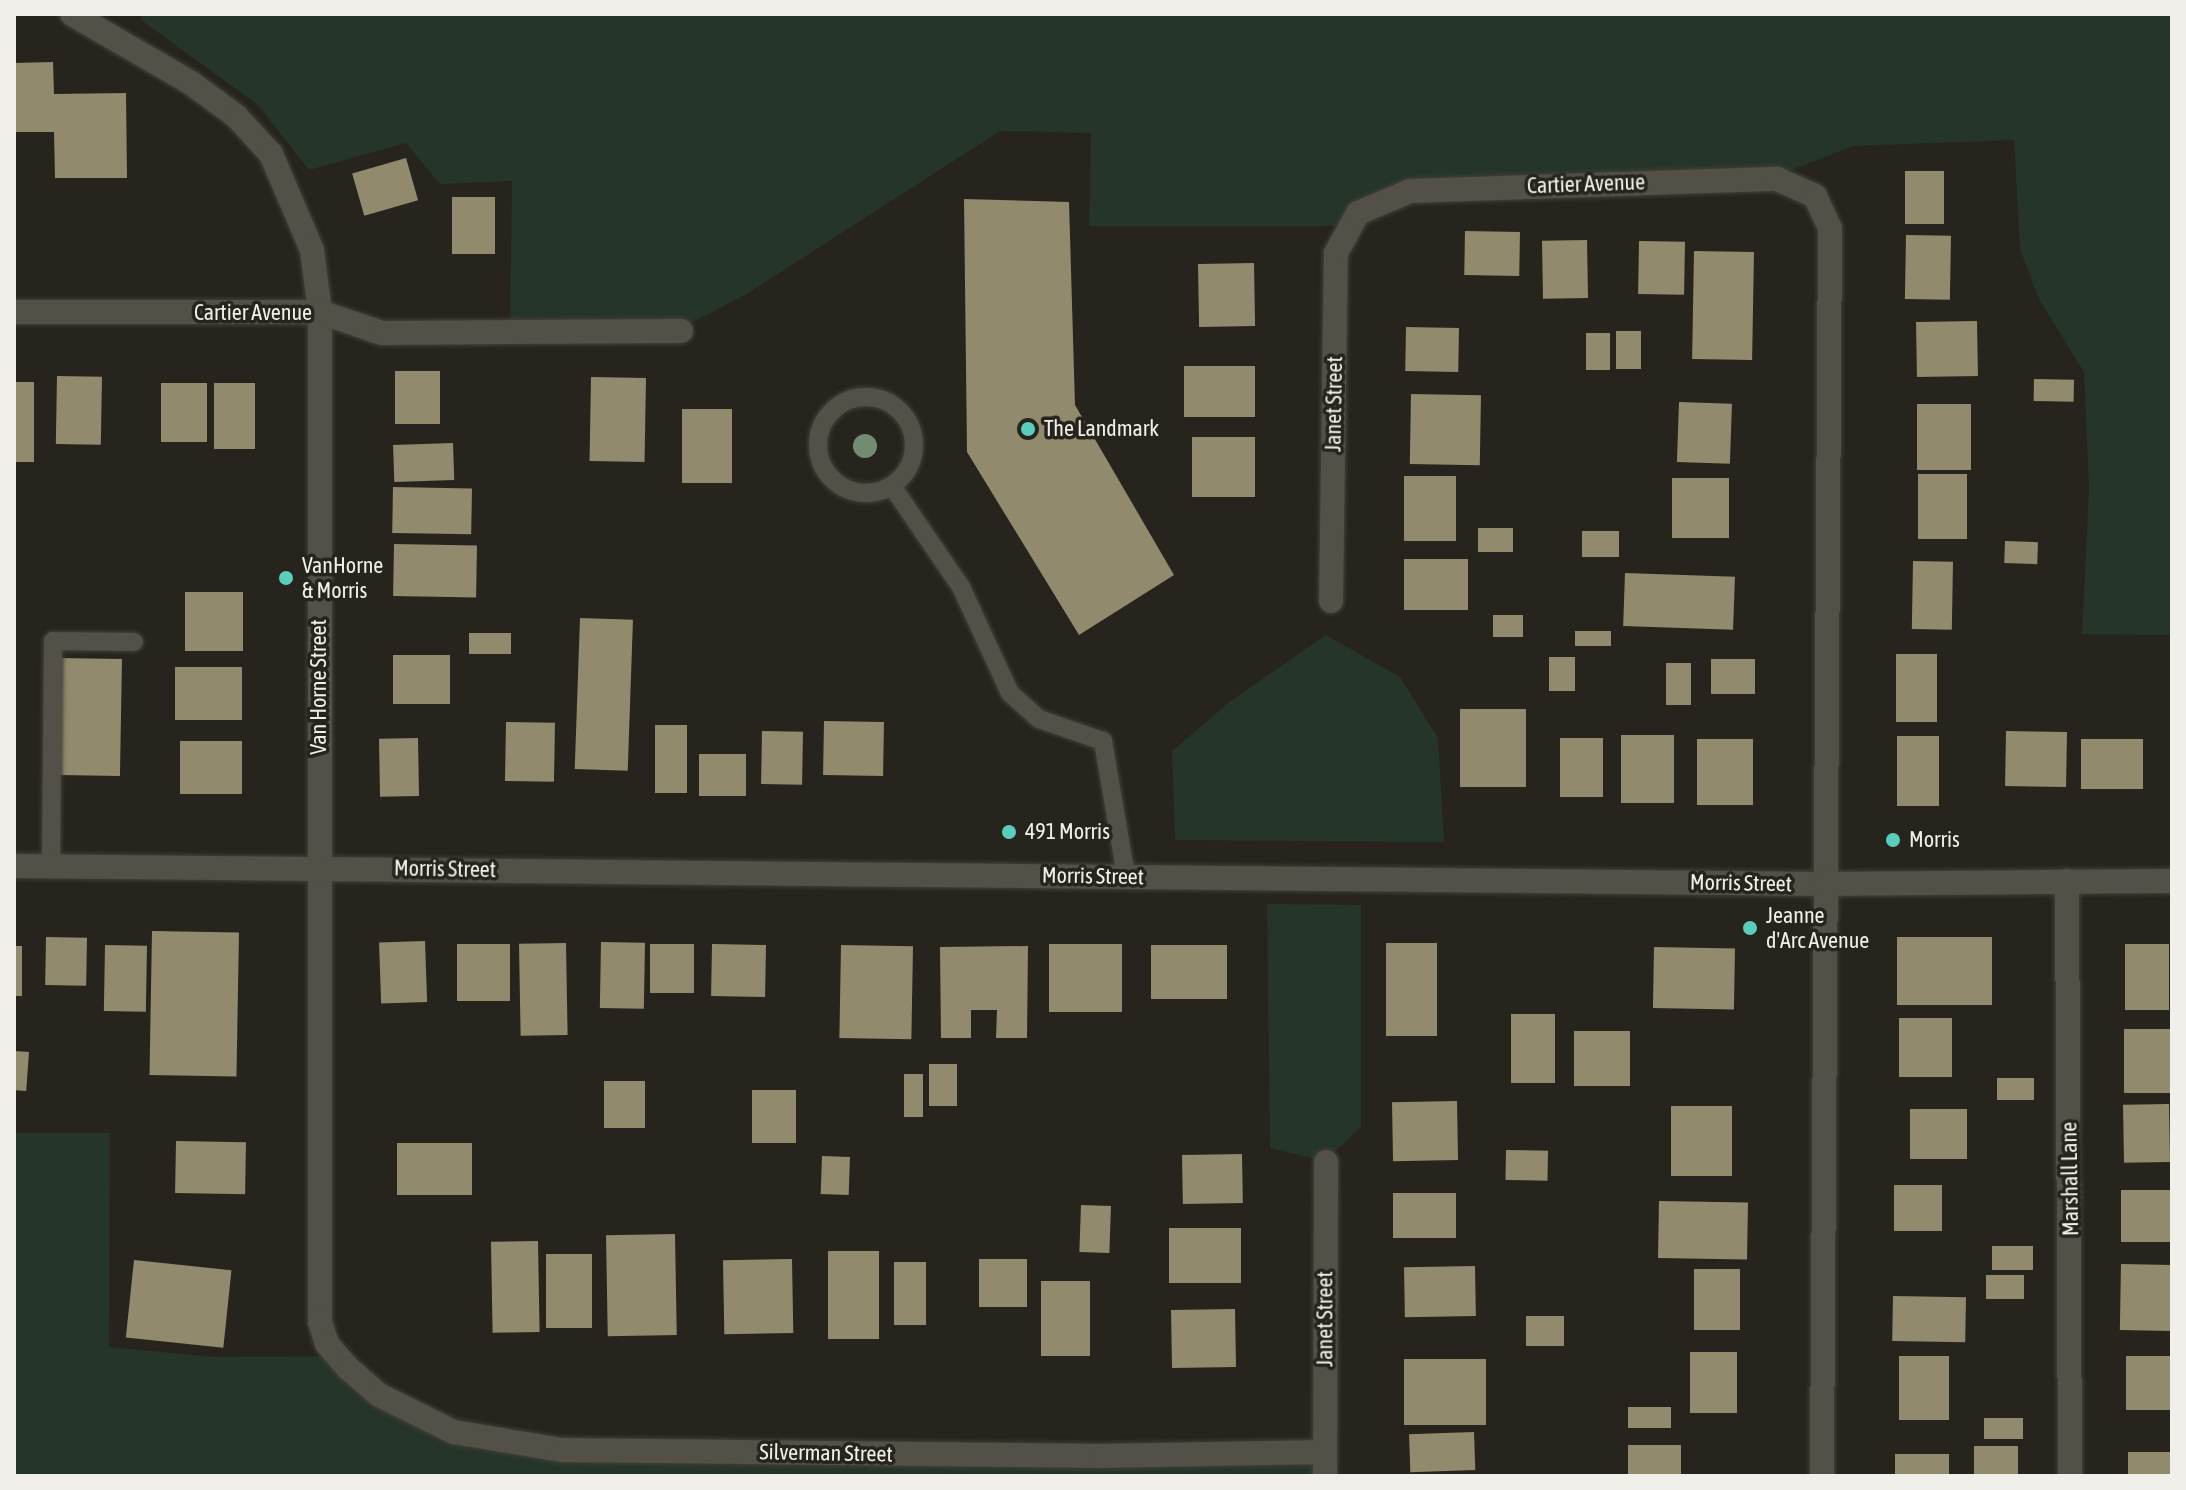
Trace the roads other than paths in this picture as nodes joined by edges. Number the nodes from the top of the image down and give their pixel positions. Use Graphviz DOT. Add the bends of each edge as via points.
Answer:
graph roads {
  1 [pos="72,14"];
  2 [pos="1358,213"];
  3 [pos="14,312"];
  4 [pos="320,312"];
  5 [pos="681,331"];
  6 [pos="892,486"];
  7 [pos="1331,601"];
  8 [pos="134,642"];
  9 [pos="14,866"];
  10 [pos="51,867"];
  11 [pos="317,868"];
  12 [pos="1126,876"];
  13 [pos="2067,881"];
  14 [pos="2172,881"];
  15 [pos="1824,884"];
  16 [pos="1326,1162"];
  17 [pos="348,1368"];
  18 [pos="1324,1464"];
  19 [pos="1822,1476"];
  20 [pos="2070,1476"];
  1 -- 4 [label="street, Van Horne Street" via="191,83 236,116 271,154 312,250"];
  2 -- 7 [label="street, Janet Street" via="1336,253"];
  2 -- 15 [label="street, Cartier Avenue" via="1410,191 1441,189 1777,179 1815,196 1830,228"];
  3 -- 4 [label="street, Cartier Avenue"];
  4 -- 5 [label="street, Cartier Avenue" via="382,333"];
  4 -- 11 [label="street, Van Horne Street"];
  6 -- 6 [label="lane" via="855,493 825,473 817,442 823,422 839,404 869,397 903,413 914,450 908,469"];
  6 -- 12 [label="lane" via="961,587 1010,693 1039,719 1103,741"];
  8 -- 10 [label="lane" via="53,641"];
  9 -- 10 [label="street, Morris Street"];
  10 -- 11 [label="street, Morris Street"];
  11 -- 12 [label="street, Morris Street"];
  11 -- 17 [label="street, Van Horne Street" via="320,1322 327,1344"];
  12 -- 15 [label="street, Morris Street"];
  13 -- 14 [label="street, Morris Street"];
  13 -- 15 [label="street, Morris Street"];
  13 -- 20 [label="street, Marshall Lane"];
  15 -- 19 [label="street"];
  16 -- 18 [label="street, Janet Street"];
  17 -- 18 [label="street, Silverman Street" via="379,1395 454,1432 562,1450"];
}
